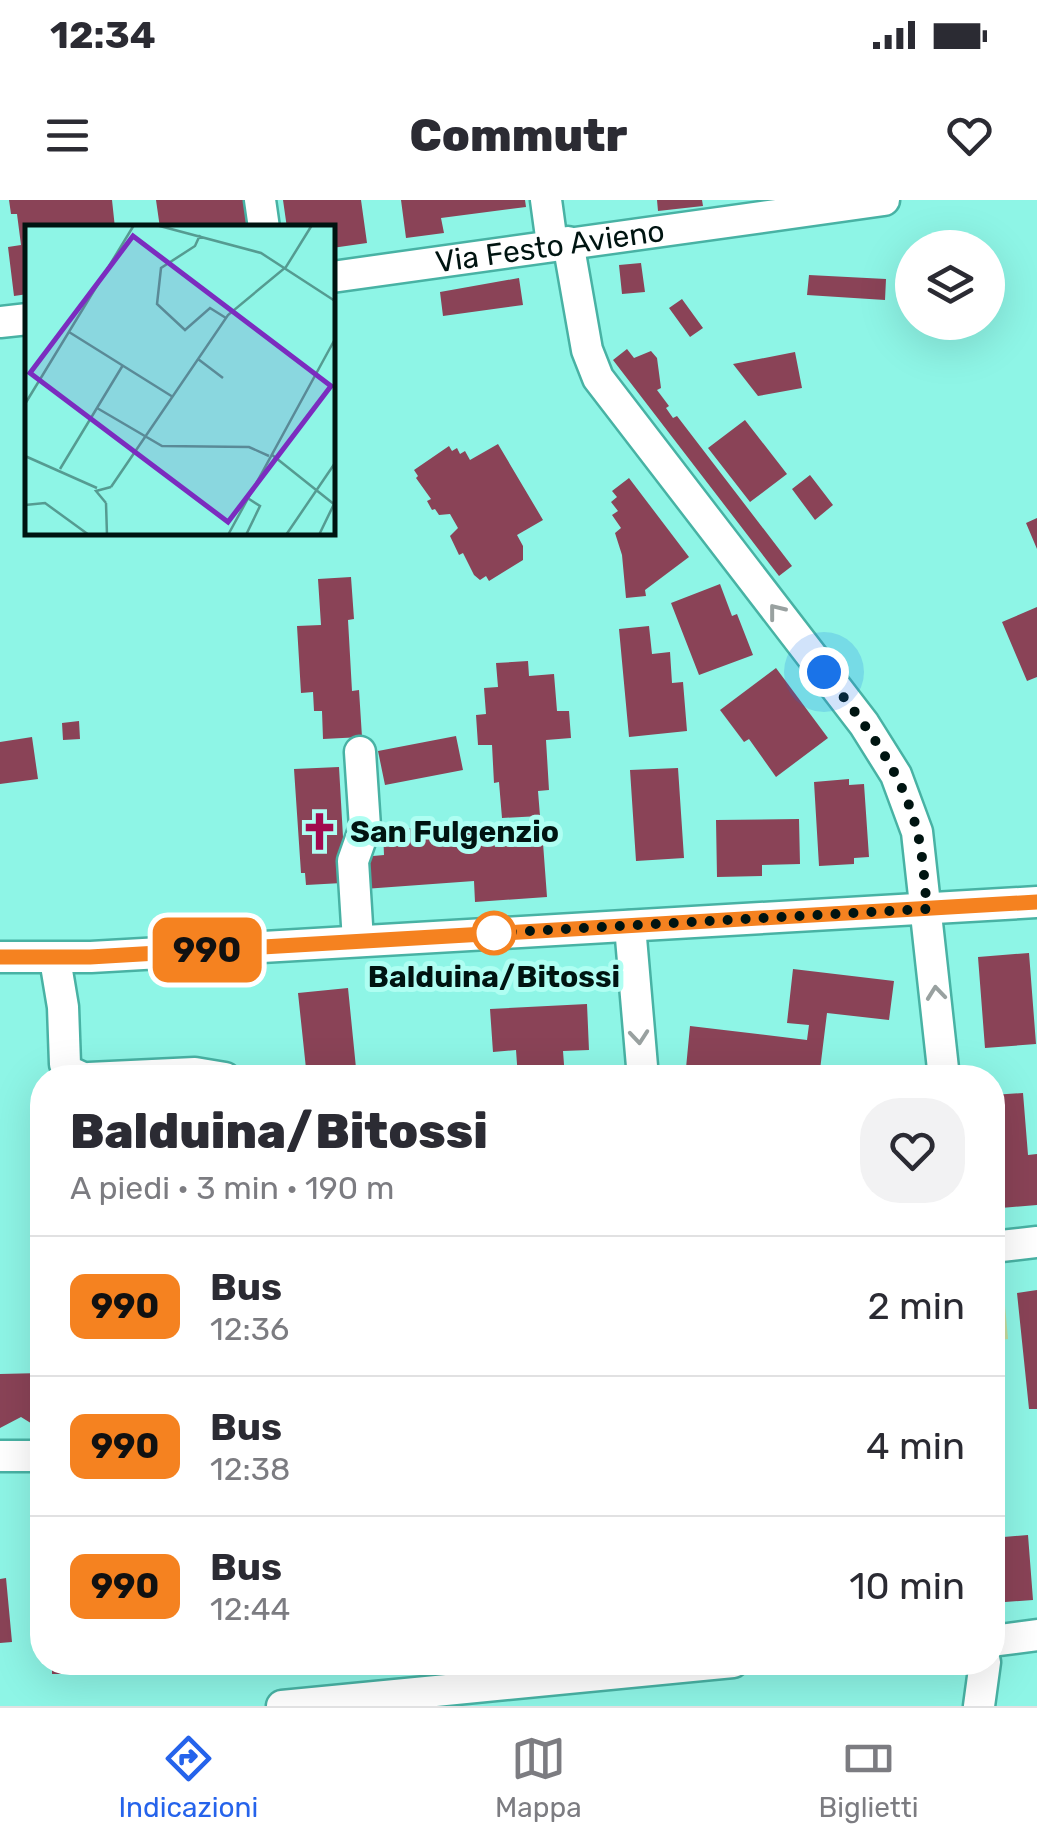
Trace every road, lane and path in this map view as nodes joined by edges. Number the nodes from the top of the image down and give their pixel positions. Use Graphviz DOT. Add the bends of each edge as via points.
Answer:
graph roads {
  1 [pos="260,200"];
  2 [pos="546,200"];
  3 [pos="884,200"];
  4 [pos="851,202"];
  5 [pos="264,225"];
  6 [pos="560,243"];
  7 [pos="335,277"];
  8 [pos="25,319"];
  9 [pos="0,322"];
  10 [pos="360,752"];
  11 [pos="1037,902"];
  12 [pos="927,909"];
  13 [pos="630,926"];
  14 [pos="358,942"];
  15 [pos="0,957"];
  16 [pos="55,959"];
  17 [pos="65,1065"];
  18 [pos="642,1065"];
  19 [pos="943,1065"];
  20 [pos="1037,1242"];
  21 [pos="1005,1246"];
  22 [pos="0,1456"];
  23 [pos="30,1456"];
  24 [pos="1037,1635"];
  25 [pos="1005,1639"];
  26 [pos="587,1675"];
  27 [pos="983,1675"];
  28 [pos="282,1706"];
  29 [pos="979,1706"];
  1 -- 5 [label="street"];
  2 -- 6 [label="street"];
  3 -- 4 [label="street, Via Festo Avieno"];
  4 -- 6 [label="street, Via Festo Avieno"];
  6 -- 7 [label="street, Via Festo Avieno"];
  12 -- 6 [label="street, one-way" via="914,818 883,752 598,378"];
  8 -- 9 [label="street"];
  10 -- 14 [label="street" via="365,827 354,861"];
  11 -- 12 [label="street"];
  12 -- 13 [label="street"];
  19 -- 12 [label="street, one-way"];
  13 -- 14 [label="street"];
  13 -- 18 [label="street, one-way"];
  14 -- 16 [label="street"];
  15 -- 16 [label="street"];
  16 -- 17 [label="street"];
  20 -- 21 [label="street"];
  22 -- 23 [label="street"];
  24 -- 25 [label="street"];
  26 -- 28 [label="street"];
  27 -- 29 [label="street"];
}
